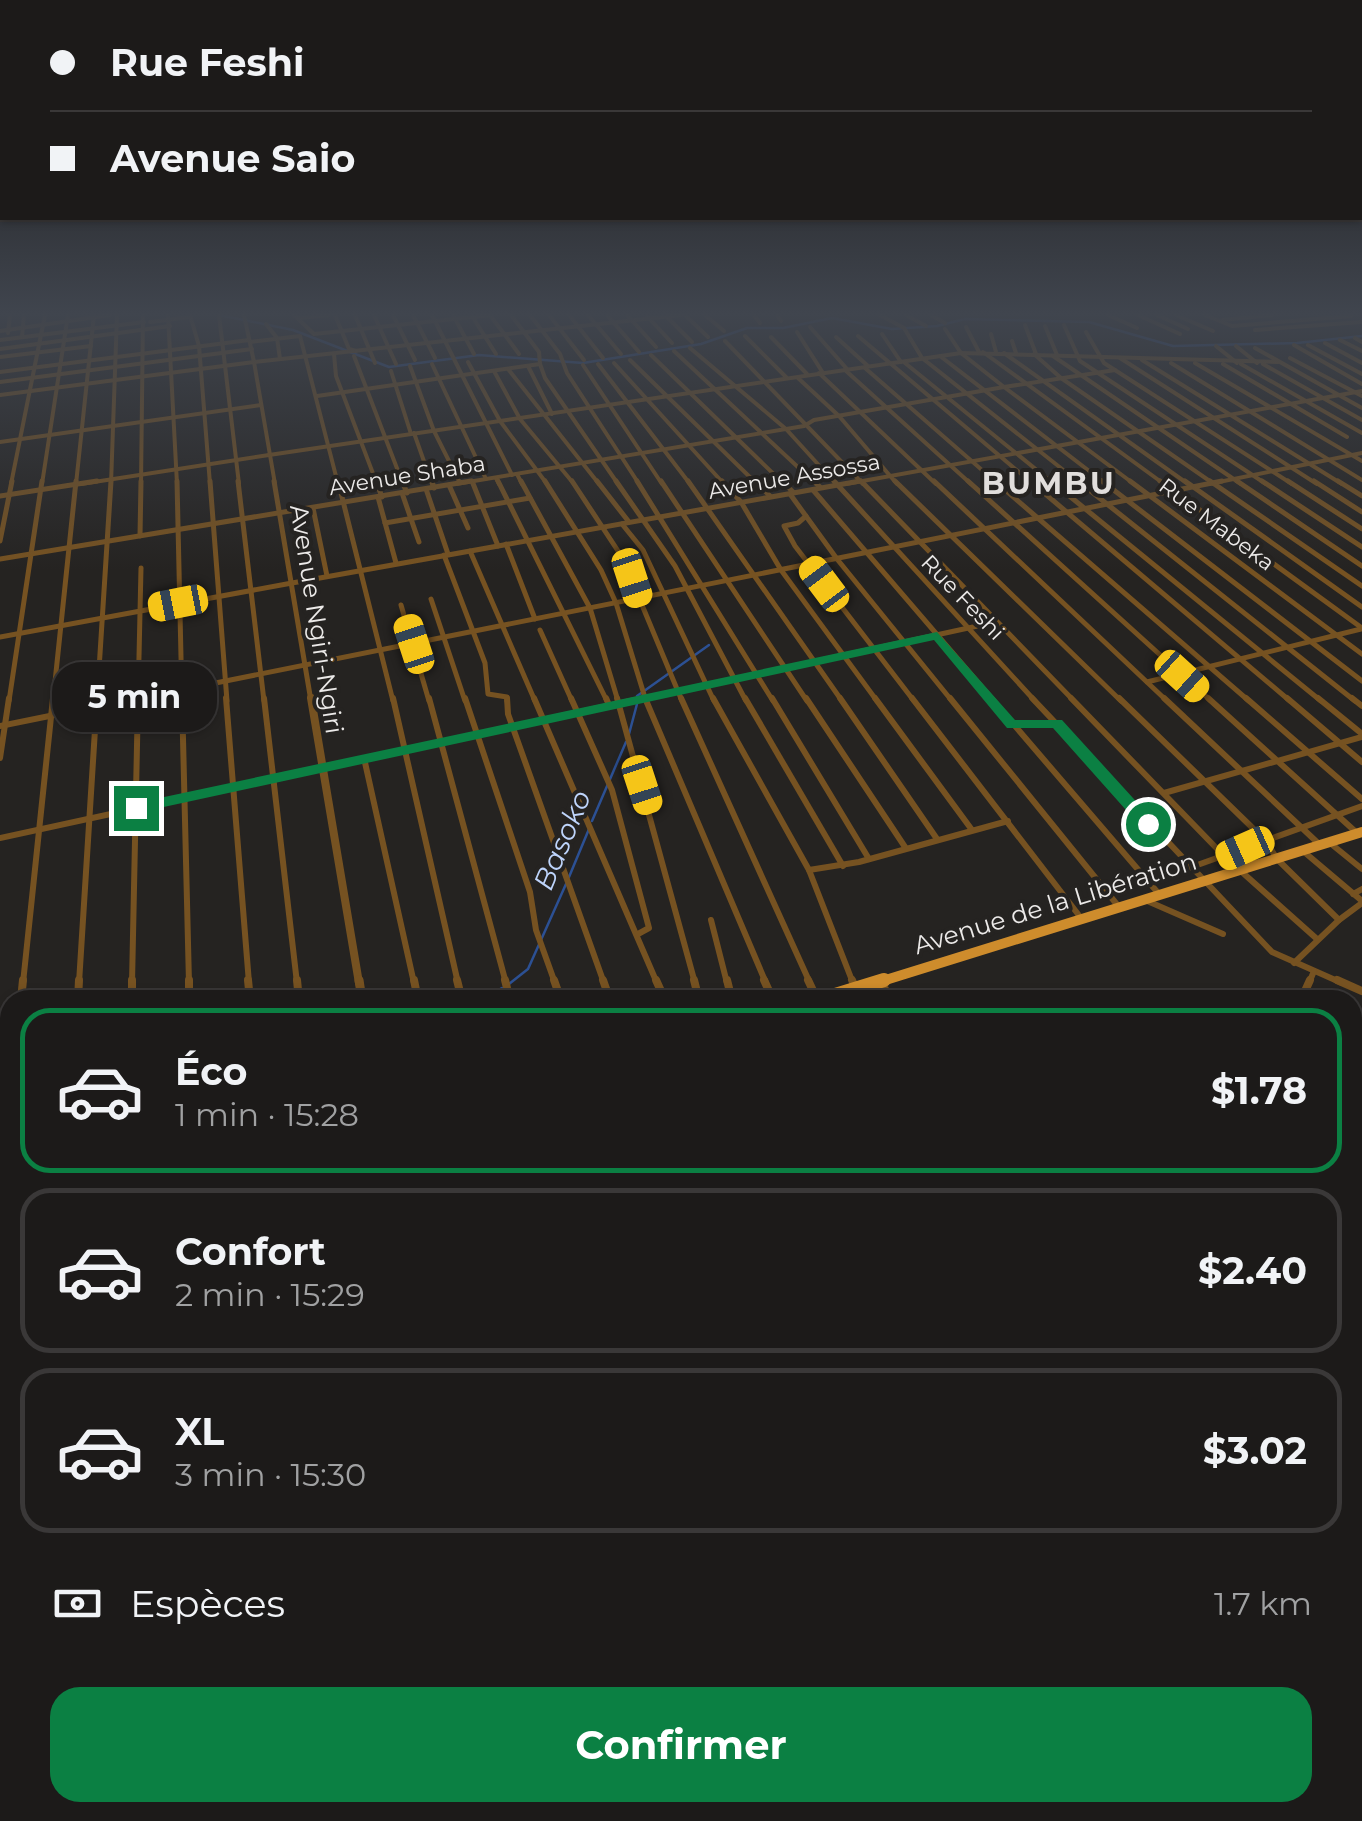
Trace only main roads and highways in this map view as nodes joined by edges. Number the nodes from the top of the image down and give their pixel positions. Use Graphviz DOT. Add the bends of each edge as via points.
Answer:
graph roads {
  1 [pos="1360,833"];
  2 [pos="858,990"];
  1 -- 2 [label="highway, Avenue de la Libération"];
}
